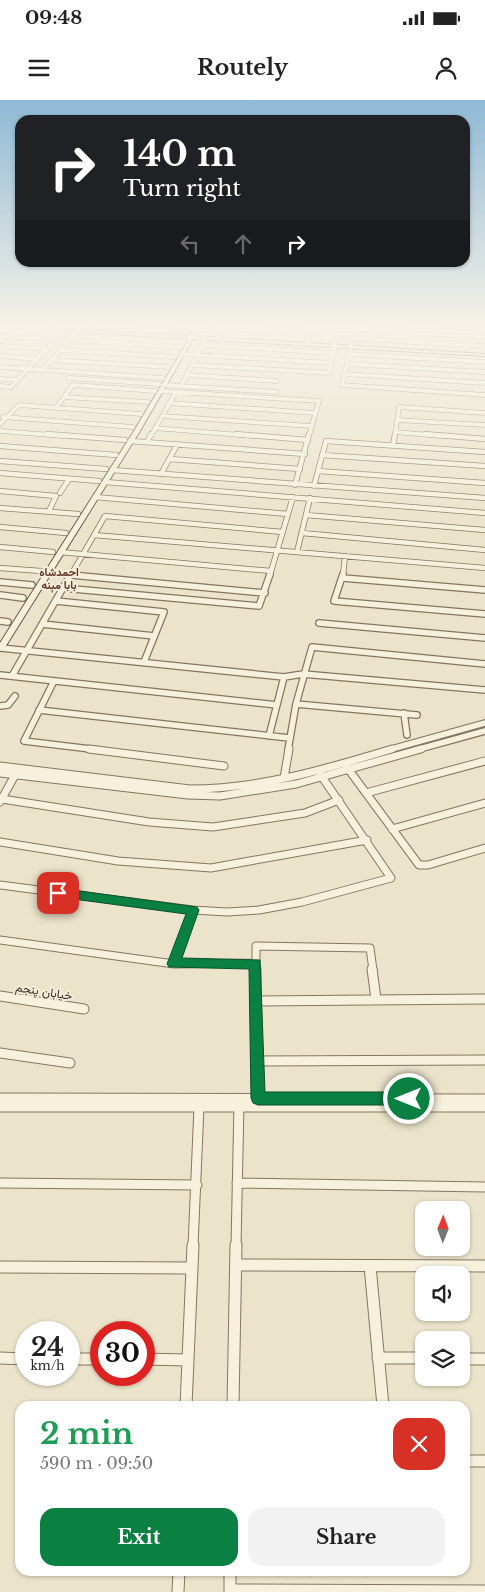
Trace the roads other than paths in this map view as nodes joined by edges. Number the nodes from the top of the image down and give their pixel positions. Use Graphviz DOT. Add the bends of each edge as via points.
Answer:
graph roads {
  1 [pos="66,394"];
  2 [pos="154,394"];
  3 [pos="156,394"];
  4 [pos="175,394"];
  5 [pos="202,394"];
  6 [pos="465,394"];
  7 [pos="485,395"];
  8 [pos="64,396"];
  9 [pos="148,402"];
  10 [pos="169,403"];
  11 [pos="56,408"];
  12 [pos="315,413"];
  13 [pos="485,413"];
  14 [pos="141,414"];
  15 [pos="162,416"];
  16 [pos="0,417"];
  17 [pos="5,418"];
  18 [pos="397,420"];
  19 [pos="0,424"];
  20 [pos="312,426"];
  21 [pos="485,426"];
  22 [pos="133,427"];
  23 [pos="155,428"];
  24 [pos="0,431"];
  25 [pos="395,432"];
  26 [pos="485,439"];
  27 [pos="308,440"];
  28 [pos="128,441"];
  29 [pos="147,442"];
  30 [pos="177,444"];
  31 [pos="0,446"];
  32 [pos="393,446"];
  33 [pos="485,452"];
  34 [pos="305,454"];
  35 [pos="116,455"];
  36 [pos="322,455"];
  37 [pos="170,459"];
  38 [pos="0,461"];
  39 [pos="485,466"];
  40 [pos="300,469"];
  41 [pos="109,470"];
  42 [pos="318,471"];
  43 [pos="0,473"];
  44 [pos="162,474"];
  45 [pos="69,479"];
  46 [pos="102,481"];
  47 [pos="485,483"];
  48 [pos="295,484"];
  49 [pos="314,486"];
  50 [pos="0,491"];
  51 [pos="60,493"];
  52 [pos="95,497"];
  53 [pos="293,497"];
  54 [pos="310,498"];
  55 [pos="485,498"];
  56 [pos="0,508"];
  57 [pos="49,512"];
  58 [pos="485,513"];
  59 [pos="78,514"];
  60 [pos="288,514"];
  61 [pos="306,515"];
  62 [pos="0,527"];
  63 [pos="485,530"];
  64 [pos="283,532"];
  65 [pos="94,534"];
  66 [pos="302,534"];
  67 [pos="66,535"];
  68 [pos="0,547"];
  69 [pos="485,550"];
  70 [pos="57,552"];
  71 [pos="276,552"];
  72 [pos="297,552"];
  73 [pos="83,554"];
  74 [pos="345,556"];
  75 [pos="0,568"];
  76 [pos="485,568"];
  77 [pos="41,571"];
  78 [pos="271,571"];
  79 [pos="71,575"];
  80 [pos="343,578"];
  81 [pos="0,582"];
  82 [pos="32,585"];
  83 [pos="64,588"];
  84 [pos="485,590"];
  85 [pos="265,593"];
  86 [pos="0,596"];
  87 [pos="23,598"];
  88 [pos="56,601"];
  89 [pos="485,614"];
  90 [pos="0,621"];
  91 [pos="8,622"];
  92 [pos="319,623"];
  93 [pos="42,624"];
  94 [pos="0,634"];
  95 [pos="154,636"];
  96 [pos="485,638"];
  97 [pos="0,648"];
  98 [pos="27,650"];
  99 [pos="144,662"];
  100 [pos="485,664"];
  101 [pos="303,674"];
  102 [pos="0,675"];
  103 [pos="12,676"];
  104 [pos="284,676"];
  105 [pos="54,681"];
  106 [pos="485,690"];
  107 [pos="15,696"];
  108 [pos="296,704"];
  109 [pos="277,705"];
  110 [pos="0,706"];
  111 [pos="39,710"];
  112 [pos="404,713"];
  113 [pos="417,714"];
  114 [pos="485,723"];
  115 [pos="485,731"];
  116 [pos="407,735"];
  117 [pos="270,736"];
  118 [pos="289,738"];
  119 [pos="485,761"];
  120 [pos="0,766"];
  121 [pos="224,766"];
  122 [pos="347,766"];
  123 [pos="0,772"];
  124 [pos="320,774"];
  125 [pos="15,775"];
  126 [pos="284,778"];
  127 [pos="366,793"];
  128 [pos="339,800"];
  129 [pos="1,801"];
  130 [pos="485,803"];
  131 [pos="392,829"];
  132 [pos="367,840"];
  133 [pos="0,842"];
  134 [pos="485,848"];
  135 [pos="0,885"];
  136 [pos="193,910"];
  137 [pos="0,940"];
  138 [pos="256,963"];
  139 [pos="174,964"];
  140 [pos="0,996"];
  141 [pos="376,999"];
  142 [pos="485,999"];
  143 [pos="256,1001"];
  144 [pos="84,1009"];
  145 [pos="0,1053"];
  146 [pos="485,1060"];
  147 [pos="258,1061"];
  148 [pos="70,1063"];
  149 [pos="0,1098"];
  150 [pos="258,1098"];
  151 [pos="485,1099"];
  152 [pos="239,1102"];
  153 [pos="0,1107"];
  154 [pos="199,1107"];
  155 [pos="485,1107"];
  156 [pos="0,1183"];
  157 [pos="238,1183"];
  158 [pos="197,1185"];
  159 [pos="485,1188"];
  160 [pos="236,1264"];
  161 [pos="370,1266"];
  162 [pos="485,1266"];
  163 [pos="0,1267"];
  164 [pos="192,1268"];
  165 [pos="0,1358"];
  166 [pos="15,1358"];
  167 [pos="378,1358"];
  168 [pos="415,1358"];
  169 [pos="155,1359"];
  170 [pos="470,1359"];
  171 [pos="485,1359"];
  172 [pos="188,1360"];
  173 [pos="186,1401"];
  174 [pos="233,1401"];
  175 [pos="382,1401"];
  176 [pos="470,1461"];
  177 [pos="485,1461"];
  178 [pos="179,1576"];
  179 [pos="230,1576"];
  180 [pos="230,1591"];
  181 [pos="485,1591"];
  182 [pos="178,1592"];
  1 -- 8 [label="street"];
  2 -- 9 [label="street"];
  3 -- 28 [label="street"];
  4 -- 10 [label="street"];
  5 -- 12 [label="street" via="319,401"];
  6 -- 7 [label="street"];
  8 -- 9 [label="street"];
  8 -- 11 [label="street"];
  9 -- 14 [label="street"];
  10 -- 12 [label="street"];
  10 -- 15 [label="street"];
  11 -- 14 [label="street"];
  11 -- 17 [label="street" via="17,405"];
  12 -- 20 [label="street"];
  13 -- 18 [label="street" via="399,407"];
  14 -- 22 [label="street"];
  15 -- 20 [label="street"];
  15 -- 23 [label="street"];
  16 -- 17 [label="street"];
  17 -- 19 [label="street"];
  17 -- 22 [label="street"];
  18 -- 21 [label="street"];
  18 -- 25 [label="street"];
  20 -- 27 [label="street"];
  22 -- 28 [label="street"];
  23 -- 27 [label="street"];
  23 -- 29 [label="street"];
  24 -- 28 [label="street"];
  25 -- 26 [label="street"];
  25 -- 32 [label="street"];
  27 -- 34 [label="street"];
  28 -- 29 [label="street"];
  28 -- 35 [label="street"];
  28 -- 41 [label="street"];
  29 -- 30 [label="street"];
  30 -- 34 [label="street"];
  30 -- 37 [label="street"];
  31 -- 35 [label="street"];
  32 -- 33 [label="street"];
  32 -- 36 [label="street" via="326,441"];
  34 -- 40 [label="street"];
  35 -- 41 [label="street"];
  36 -- 39 [label="street"];
  36 -- 42 [label="street"];
  37 -- 40 [label="street"];
  37 -- 44 [label="street"];
  38 -- 41 [label="street"];
  40 -- 48 [label="street"];
  41 -- 44 [label="street"];
  41 -- 46 [label="street"];
  42 -- 47 [label="street"];
  42 -- 49 [label="street"];
  43 -- 45 [label="street"];
  44 -- 48 [label="street"];
  45 -- 46 [label="street"];
  45 -- 51 [label="street"];
  46 -- 52 [label="street"];
  46 -- 53 [label="street"];
  46 -- 59 [label="street"];
  48 -- 49 [label="street"];
  49 -- 55 [label="street"];
  50 -- 57 [label="street" via="56,496"];
  52 -- 60 [label="street"];
  52 -- 67 [label="street"];
  53 -- 54 [label="street"];
  53 -- 60 [label="street"];
  54 -- 58 [label="street"];
  54 -- 61 [label="street"];
  56 -- 57 [label="street"];
  57 -- 59 [label="street"];
  59 -- 67 [label="street"];
  60 -- 64 [label="street"];
  61 -- 63 [label="street"];
  61 -- 66 [label="street"];
  62 -- 67 [label="street"];
  64 -- 65 [label="street" via="105,516"];
  64 -- 71 [label="street"];
  65 -- 71 [label="street"];
  65 -- 73 [label="street"];
  66 -- 69 [label="street"];
  66 -- 72 [label="street"];
  67 -- 70 [label="street"];
  68 -- 70 [label="street"];
  70 -- 73 [label="street"];
  70 -- 77 [label="street"];
  70 -- 97 [label="street"];
  71 -- 72 [label="street"];
  71 -- 78 [label="street"];
  72 -- 74 [label="street"];
  73 -- 78 [label="street"];
  73 -- 79 [label="street"];
  74 -- 76 [label="street"];
  74 -- 80 [label="street"];
  75 -- 77 [label="street"];
  77 -- 82 [label="street"];
  78 -- 85 [label="street"];
  79 -- 83 [label="street"];
  79 -- 85 [label="street"];
  80 -- 84 [label="street"];
  80 -- 89 [label="street" via="334,601"];
  81 -- 82 [label="street"];
  82 -- 87 [label="street"];
  83 -- 85 [label="street" via="257,606 262,605"];
  83 -- 88 [label="street"];
  86 -- 87 [label="street"];
  87 -- 91 [label="street"];
  88 -- 93 [label="street"];
  88 -- 95 [label="street" via="164,612"];
  90 -- 91 [label="street"];
  91 -- 94 [label="street"];
  92 -- 96 [label="street"];
  93 -- 95 [label="street"];
  93 -- 98 [label="street"];
  95 -- 99 [label="street"];
  97 -- 98 [label="street"];
  98 -- 99 [label="street"];
  98 -- 103 [label="street"];
  99 -- 104 [label="street"];
  100 -- 101 [label="street" via="315,647 310,649"];
  101 -- 104 [label="street"];
  101 -- 106 [label="street"];
  101 -- 108 [label="street"];
  102 -- 103 [label="street"];
  103 -- 105 [label="street"];
  104 -- 109 [label="street"];
  105 -- 109 [label="street"];
  105 -- 111 [label="street"];
  107 -- 110 [label="street" via="8,706"];
  108 -- 112 [label="street"];
  108 -- 118 [label="street"];
  109 -- 117 [label="street"];
  111 -- 117 [label="street"];
  111 -- 121 [label="street" via="24,742"];
  112 -- 113 [label="street"];
  112 -- 116 [label="street"];
  114 -- 122 [label="street"];
  115 -- 122 [label="street"];
  117 -- 118 [label="street"];
  118 -- 126 [label="street"];
  119 -- 127 [label="street"];
  120 -- 126 [label="street" via="202,790 239,788"];
  122 -- 124 [label="street"];
  122 -- 127 [label="street"];
  123 -- 125 [label="street"];
  124 -- 125 [label="street" via="296,784 241,794 202,796"];
  124 -- 126 [label="street"];
  124 -- 128 [label="street"];
  125 -- 129 [label="street"];
  127 -- 131 [label="street"];
  128 -- 129 [label="street" via="305,813 213,827 149,822"];
  128 -- 132 [label="street"];
  130 -- 131 [label="street"];
  131 -- 134 [label="street" via="418,865"];
  132 -- 133 [label="street" via="212,868 118,861"];
  132 -- 136 [label="street" via="391,878 259,910"];
  135 -- 136 [label="street"];
  136 -- 139 [label="street"];
  137 -- 139 [label="street"];
  138 -- 139 [label="street"];
  138 -- 141 [label="street" via="256,946 260,945 370,948"];
  138 -- 143 [label="street"];
  140 -- 144 [label="street, خیابان پنجم"];
  141 -- 142 [label="street"];
  141 -- 143 [label="street"];
  143 -- 147 [label="street"];
  145 -- 148 [label="street"];
  146 -- 147 [label="street"];
  147 -- 150 [label="street"];
  149 -- 152 [label="street"];
  150 -- 151 [label="street"];
  150 -- 152 [label="street"];
  152 -- 154 [label="street"];
  152 -- 155 [label="street"];
  152 -- 157 [label="street"];
  153 -- 154 [label="street"];
  154 -- 158 [label="street"];
  156 -- 158 [label="street"];
  157 -- 159 [label="street"];
  157 -- 160 [label="street"];
  158 -- 164 [label="street"];
  160 -- 161 [label="street"];
  160 -- 174 [label="street"];
  161 -- 162 [label="street"];
  161 -- 167 [label="street"];
  163 -- 164 [label="street"];
  164 -- 172 [label="street"];
  165 -- 166 [label="street"];
  167 -- 168 [label="street"];
  167 -- 175 [label="street"];
  169 -- 172 [label="street"];
  170 -- 171 [label="street"];
  172 -- 173 [label="street"];
  176 -- 177 [label="street"];
  178 -- 182 [label="street"];
  179 -- 180 [label="street"];
  180 -- 181 [label="street"];
}
